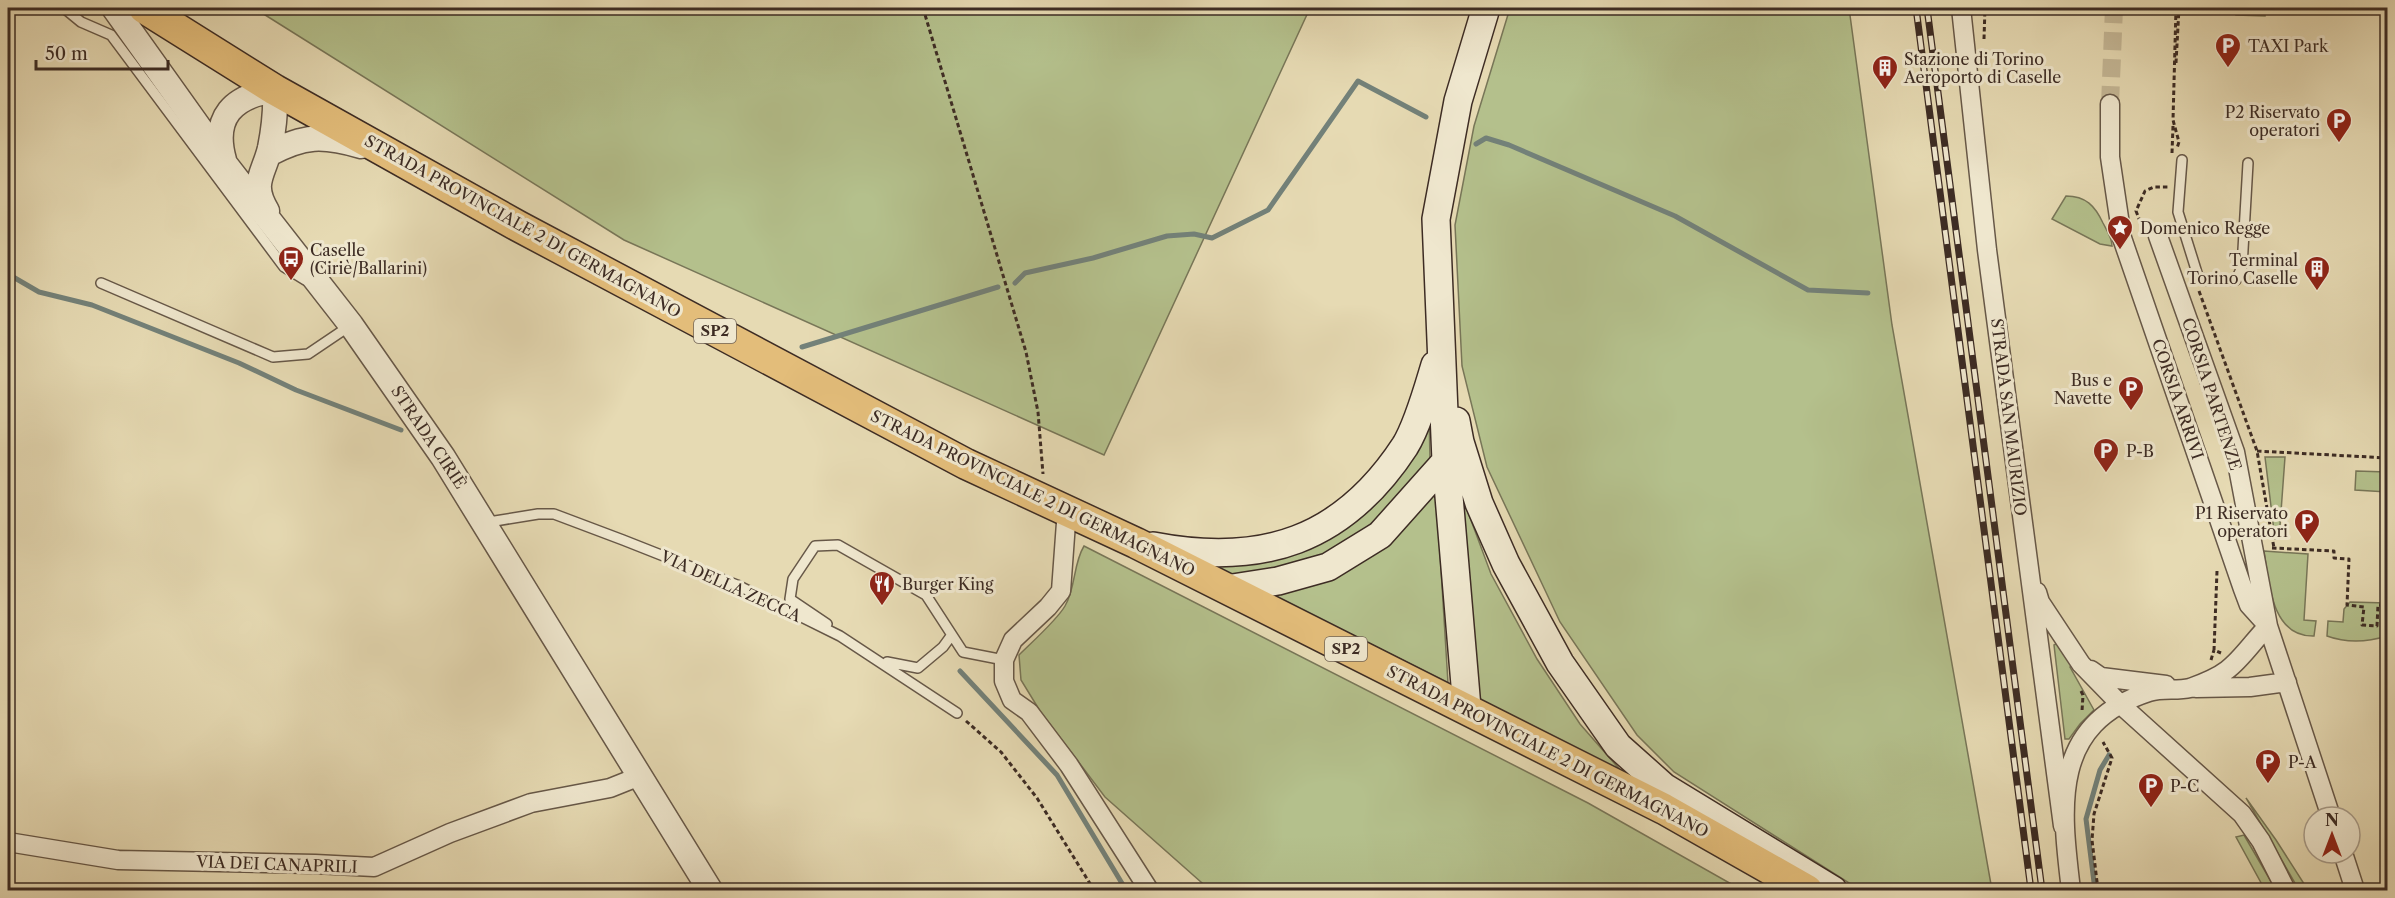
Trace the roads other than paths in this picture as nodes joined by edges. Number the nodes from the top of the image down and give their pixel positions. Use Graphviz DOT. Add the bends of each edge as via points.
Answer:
graph roads {
  1 [pos="64,8"];
  2 [pos="114,8"];
  3 [pos="144,8"];
  4 [pos="1486,8"];
  5 [pos="1961,8"];
  6 [pos="275,90"];
  7 [pos="2110,104"];
  8 [pos="268,154"];
  9 [pos="389,154"];
  10 [pos="2182,160"];
  11 [pos="2248,163"];
  12 [pos="226,165"];
  13 [pos="2158,236"];
  14 [pos="292,252"];
  15 [pos="101,283"];
  16 [pos="322,291"];
  17 [pos="351,326"];
  18 [pos="1441,346"];
  19 [pos="1446,461"];
  20 [pos="1056,504"];
  21 [pos="488,526"];
  22 [pos="1136,543"];
  23 [pos="2027,556"];
  24 [pos="1226,589"];
  25 [pos="2268,626"];
  26 [pos="951,636"];
  27 [pos="1004,660"];
  28 [pos="2081,664"];
  29 [pos="2287,682"];
  30 [pos="2189,688"];
  31 [pos="2120,704"];
  32 [pos="1467,708"];
  33 [pos="957,713"];
  34 [pos="640,776"];
  35 [pos="2327,805"];
  36 [pos="2063,826"];
  37 [pos="8,842"];
  38 [pos="2347,865"];
  39 [pos="710,891"];
  40 [pos="1149,891"];
  41 [pos="1806,891"];
  42 [pos="1833,891"];
  43 [pos="2071,891"];
  44 [pos="2286,891"];
  45 [pos="2355,891"];
  1 -- 16 [label="lane" via="81,22 111,35 284,267"];
  2 -- 12 [label="street, STRADA CIRIÈ"];
  3 -- 6 [label="main road, STRADA PROVINCIALE 2 DI GERMAGNANO / SP2"];
  4 -- 18 [label="main road" via="1458,101 1436,219"];
  5 -- 23 [label="street, STRADA SAN MAURIZIO" via="1987,250"];
  6 -- 8 [label="street"];
  6 -- 9 [label="main road, STRADA PROVINCIALE 2 DI GERMAGNANO / SP2"];
  6 -- 12 [label="street" via="240,100 225,115 219,132"];
  7 -- 25 [label="street, CORSIA ARRIVI" via="2110,157 2122,238 2249,605"];
  8 -- 9 [label="street" via="306,139 329,138"];
  8 -- 14 [label="street" via="259,183 261,201"];
  9 -- 20 [label="main road, STRADA PROVINCIALE 2 DI GERMAGNANO / SP2" via="966,464"];
  10 -- 11 [label="lane" via="2178,212 2198,276 2208,281 2236,280 2242,267"];
  12 -- 14 [label="street, STRADA CIRIÈ"];
  13 -- 25 [label="street, CORSIA PARTENZE" via="2235,452 2259,535"];
  14 -- 16 [label="street, STRADA CIRIÈ"];
  15 -- 17 [label="lane" via="273,357 308,354"];
  16 -- 17 [label="street, STRADA CIRIÈ"];
  17 -- 21 [label="street, STRADA CIRIÈ"];
  18 -- 19 [label="main road"];
  18 -- 22 [label="main road" via="1406,444 1370,491 1332,523 1295,541 1244,552 1191,553"];
  18 -- 42 [label="main road" via="1460,442 1479,503 1506,564 1560,663 1618,746 1664,787"];
  19 -- 24 [label="main road" via="1380,535 1328,567 1278,581"];
  19 -- 32 [label="main road"];
  20 -- 22 [label="main road, STRADA PROVINCIALE 2 DI GERMAGNANO / SP2"];
  20 -- 27 [label="street" via="1061,591 1013,639"];
  21 -- 33 [label="lane, VIA DELLA ZECCA" via="495,521 554,514 737,585 840,636"];
  21 -- 34 [label="street, STRADA CIRIÈ"];
  22 -- 24 [label="main road, STRADA PROVINCIALE 2 DI GERMAGNANO / SP2"];
  23 -- 28 [label="street" via="2040,602"];
  23 -- 36 [label="street, STRADA SAN MAURIZIO"];
  24 -- 32 [label="main road, STRADA PROVINCIALE 2 DI GERMAGNANO / SP2"];
  25 -- 29 [label="street, CORSIA ARRIVI"];
  25 -- 30 [label="street" via="2228,670"];
  26 -- 26 [label="lane" via="926,595 838,545 815,546 793,579 790,599 891,664 918,668"];
  26 -- 27 [label="lane" via="963,652"];
  27 -- 40 [label="street" via="1004,681 1012,700 1029,712 1069,765"];
  28 -- 30 [label="street" via="2101,677"];
  28 -- 31 [label="street"];
  29 -- 30 [label="street"];
  29 -- 35 [label="street"];
  30 -- 31 [label="street" via="2151,691"];
  31 -- 36 [label="street" via="2090,728 2076,751 2067,778"];
  31 -- 44 [label="street" via="2242,814 2261,841"];
  32 -- 41 [label="main road, STRADA PROVINCIALE 2 DI GERMAGNANO / SP2" via="1664,809"];
  34 -- 37 [label="street, VIA DEI CANAPRILI" via="610,788 531,803 374,867 118,860"];
  34 -- 39 [label="street, STRADA CIRIÈ"];
  36 -- 43 [label="street"];
  38 -- 45 [label="street"];
}
